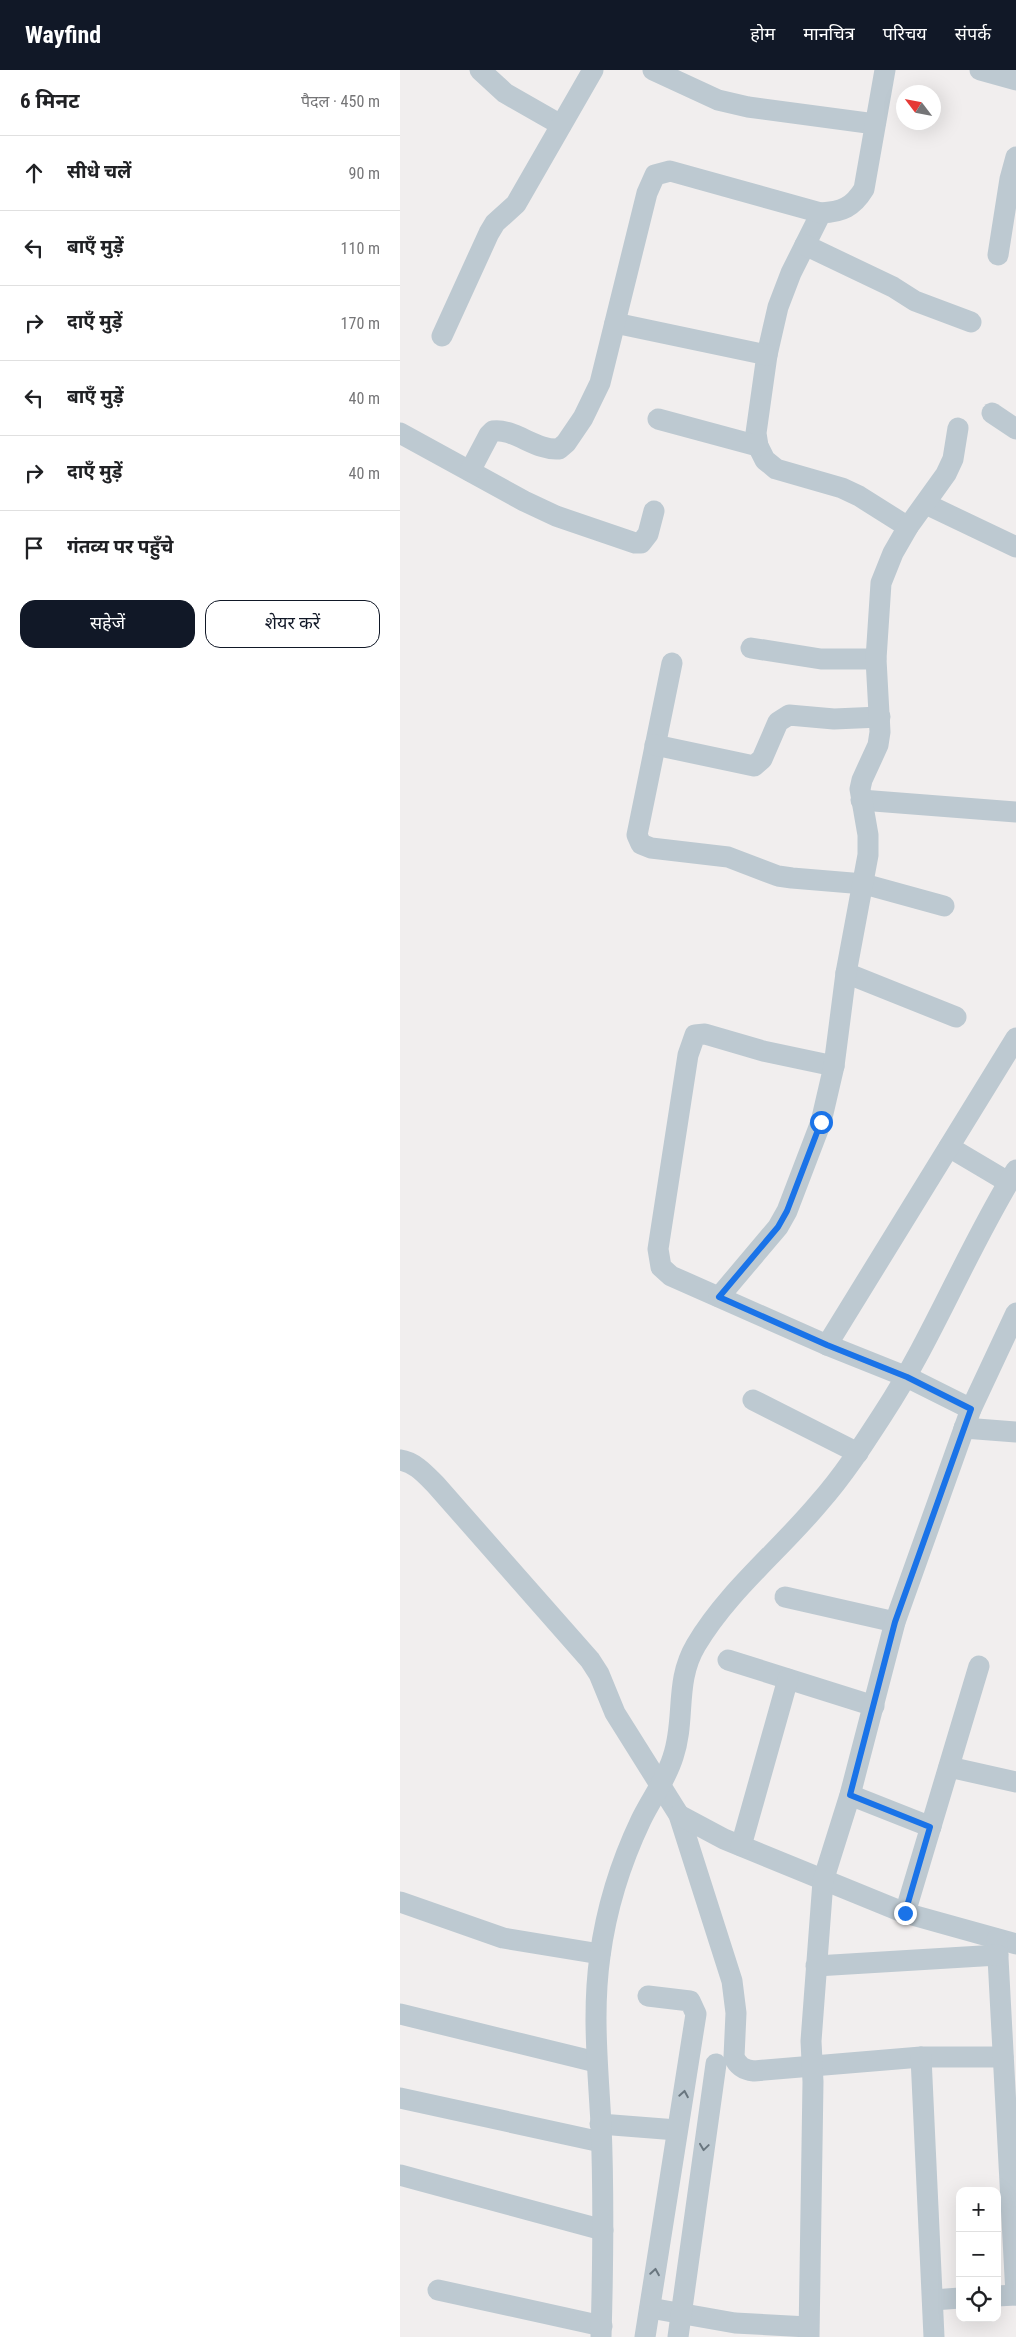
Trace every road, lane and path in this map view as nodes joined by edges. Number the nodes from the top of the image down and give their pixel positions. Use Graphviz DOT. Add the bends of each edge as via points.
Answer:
graph roads {
  1 [pos="480,70"];
  2 [pos="593,70"];
  3 [pos="653,70"];
  4 [pos="885,70"];
  5 [pos="980,70"];
  6 [pos="1016,80"];
  7 [pos="875,124"];
  8 [pos="561,125"];
  9 [pos="1016,158"];
  10 [pos="821,213"];
  11 [pos="805,245"];
  12 [pos="998,255"];
  13 [pos="971,322"];
  14 [pos="616,323"];
  15 [pos="442,336"];
  16 [pos="767,355"];
  17 [pos="992,413"];
  18 [pos="658,419"];
  19 [pos="958,428"];
  20 [pos="1016,428"];
  21 [pos="400,433"];
  22 [pos="758,446"];
  23 [pos="470,471"];
  24 [pos="926,504"];
  25 [pos="654,511"];
  26 [pos="908,527"];
  27 [pos="1016,547"];
  28 [pos="751,648"];
  29 [pos="876,659"];
  30 [pos="672,663"];
  31 [pos="880,717"];
  32 [pos="655,745"];
  33 [pos="861,800"];
  34 [pos="1016,812"];
  35 [pos="864,884"];
  36 [pos="944,906"];
  37 [pos="846,972"];
  38 [pos="956,1017"];
  39 [pos="1016,1038"];
  40 [pos="834,1066"];
  41 [pos="949,1147"];
  42 [pos="1012,1176"];
  43 [pos="719,1297"];
  44 [pos="1016,1313"];
  45 [pos="827,1345"];
  46 [pos="907,1377"];
  47 [pos="753,1400"];
  48 [pos="968,1418"];
  49 [pos="1016,1432"];
  50 [pos="858,1453"];
  51 [pos="400,1460"];
  52 [pos="785,1597"];
  53 [pos="895,1622"];
  54 [pos="728,1660"];
  55 [pos="979,1666"];
  56 [pos="788,1679"];
  57 [pos="874,1706"];
  58 [pos="949,1767"];
  59 [pos="1016,1782"];
  60 [pos="660,1785"];
  61 [pos="850,1795"];
  62 [pos="686,1819"];
  63 [pos="930,1827"];
  64 [pos="732,1842"];
  65 [pos="823,1881"];
  66 [pos="400,1902"];
  67 [pos="905,1913"];
  68 [pos="1004,1946"];
  69 [pos="600,1954"];
  70 [pos="816,1966"];
  71 [pos="648,1996"];
  72 [pos="400,2014"];
  73 [pos="1003,2056"];
  74 [pos="921,2057"];
  75 [pos="689,2061"];
  76 [pos="596,2062"];
  77 [pos="811,2065"];
  78 [pos="736,2066"];
  79 [pos="400,2098"];
  80 [pos="678,2130"];
  81 [pos="601,2133"];
  82 [pos="400,2175"];
  83 [pos="603,2230"];
  84 [pos="438,2290"];
  85 [pos="1016,2295"];
  86 [pos="1001,2296"];
  87 [pos="956,2298"];
  88 [pos="933,2300"];
  89 [pos="650,2308"];
  90 [pos="682,2315"];
  91 [pos="602,2331"];
  92 [pos="808,2332"];
  93 [pos="645,2337"];
  94 [pos="678,2337"];
  95 [pos="934,2337"];
  1 -- 8 [label="street" via="505,93"];
  2 -- 8 [label="street"];
  3 -- 7 [label="street" via="718,100 740,106"];
  4 -- 7 [label="street"];
  5 -- 6 [label="street"];
  7 -- 10 [label="street" via="869,168 857,201 845,210"];
  8 -- 15 [label="street" via="516,204 489,233"];
  9 -- 12 [label="street"];
  10 -- 11 [label="street"];
  10 -- 14 [label="street" via="670,171 658,173 647,193"];
  11 -- 13 [label="street" via="893,286 915,302"];
  11 -- 16 [label="street" via="784,288"];
  14 -- 16 [label="street"];
  14 -- 23 [label="street" via="600,383 583,418 563,446 552,449 502,431 493,431"];
  16 -- 22 [label="street" via="756,433"];
  17 -- 20 [label="street"];
  18 -- 22 [label="street"];
  19 -- 24 [label="street" via="953,459"];
  21 -- 23 [label="street"];
  22 -- 26 [label="street" via="765,460 776,469 842,488"];
  23 -- 25 [label="street" via="556,516 635,542 641,543 645,539"];
  24 -- 26 [label="street"];
  24 -- 27 [label="street"];
  26 -- 29 [label="street" via="881,583"];
  28 -- 29 [label="street" via="821,659"];
  29 -- 31 [label="street"];
  30 -- 32 [label="street"];
  31 -- 32 [label="street" via="834,719 789,715 778,722 762,759 754,766"];
  31 -- 33 [label="street" via="878,745 862,780"];
  32 -- 35 [label="street" via="637,835 642,844 651,848 728,857 778,876"];
  33 -- 34 [label="street"];
  33 -- 35 [label="street" via="868,835"];
  35 -- 36 [label="street"];
  35 -- 37 [label="street"];
  37 -- 38 [label="street"];
  37 -- 40 [label="street"];
  39 -- 41 [label="street"];
  40 -- 43 [label="street" via="821,1122 787,1211 772,1235"];
  40 -- 43 [label="street" via="763,1051 705,1034 695,1035 691,1042 658,1259 671,1276"];
  41 -- 42 [label="street"];
  41 -- 45 [label="street"];
  42 -- 46 [label="street"];
  43 -- 45 [label="street"];
  44 -- 48 [label="street"];
  45 -- 46 [label="street"];
  46 -- 48 [label="street" via="937,1391"];
  46 -- 50 [label="street"];
  47 -- 50 [label="street"];
  48 -- 49 [label="street"];
  48 -- 53 [label="street"];
  50 -- 60 [label="street" via="820,1503 719,1613 697,1643 682,1682 675,1754"];
  51 -- 60 [label="street" via="420,1469 436,1485 590,1660 615,1713"];
  52 -- 53 [label="street"];
  53 -- 57 [label="street"];
  54 -- 56 [label="street"];
  55 -- 58 [label="street"];
  56 -- 57 [label="street"];
  56 -- 64 [label="street"];
  57 -- 61 [label="street"];
  58 -- 59 [label="street"];
  58 -- 63 [label="street"];
  60 -- 62 [label="street"];
  60 -- 69 [label="street" via="626,1856 610,1906"];
  61 -- 63 [label="street"];
  61 -- 65 [label="street"];
  62 -- 64 [label="street"];
  62 -- 78 [label="street" via="732,1981 736,2012"];
  63 -- 67 [label="street"];
  64 -- 65 [label="street"];
  65 -- 67 [label="street"];
  65 -- 70 [label="street"];
  66 -- 69 [label="street" via="503,1938"];
  67 -- 68 [label="street"];
  68 -- 70 [label="street"];
  68 -- 73 [label="street"];
  69 -- 76 [label="street"];
  70 -- 77 [label="street"];
  71 -- 75 [label="street" via="693,2005 696,2014"];
  72 -- 76 [label="street"];
  73 -- 74 [label="street"];
  73 -- 85 [label="street"];
  74 -- 77 [label="street"];
  74 -- 88 [label="street"];
  75 -- 78 [label="street"];
  80 -- 75 [label="street, one-way"];
  76 -- 81 [label="street"];
  77 -- 78 [label="street" via="788,2069"];
  77 -- 92 [label="street"];
  78 -- 90 [label="street, one-way"];
  79 -- 81 [label="street"];
  80 -- 81 [label="street"];
  89 -- 80 [label="street, one-way"];
  81 -- 83 [label="street"];
  82 -- 83 [label="street"];
  83 -- 91 [label="street"];
  84 -- 91 [label="street"];
  85 -- 86 [label="street"];
  87 -- 88 [label="street"];
  88 -- 95 [label="street"];
  89 -- 90 [label="street"];
  89 -- 93 [label="street"];
  90 -- 92 [label="street"];
  90 -- 94 [label="street"];
}
